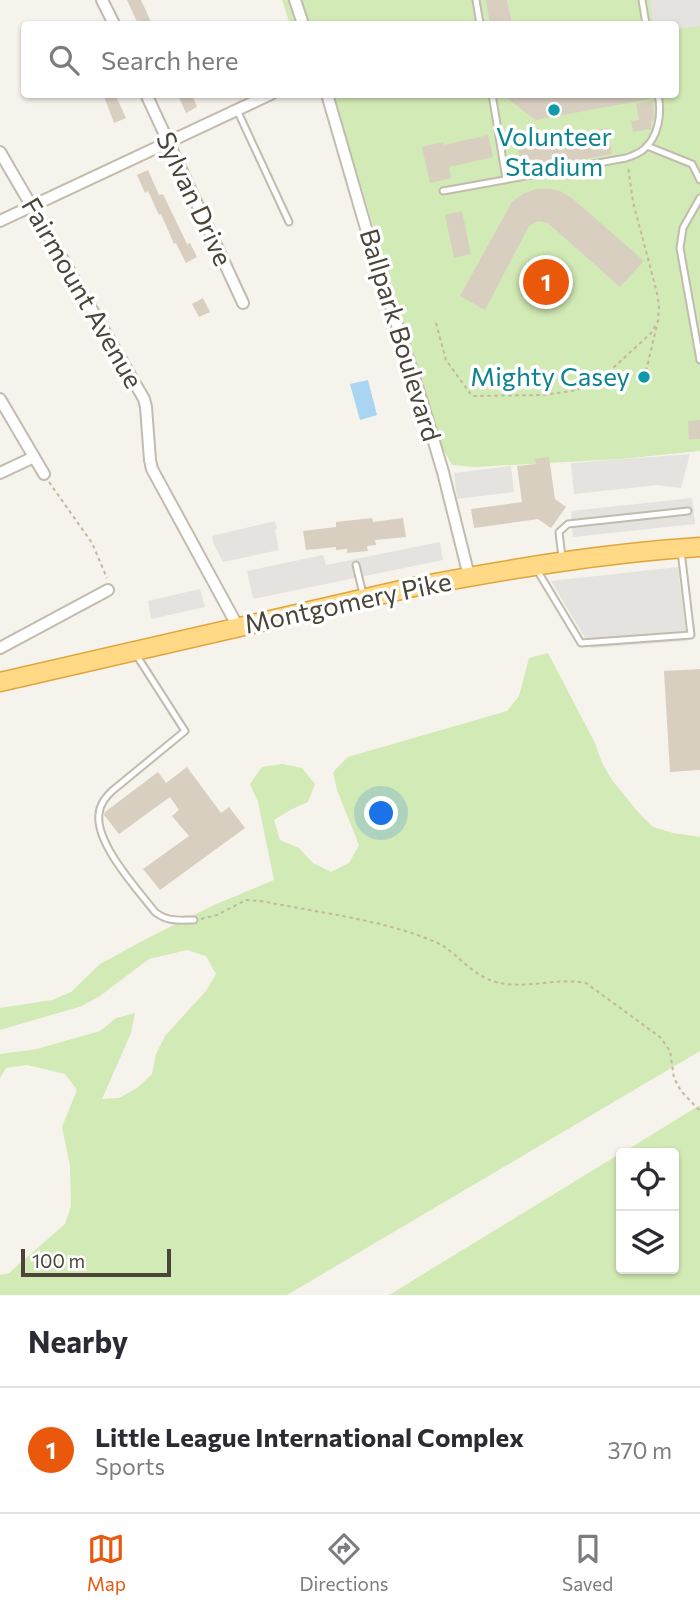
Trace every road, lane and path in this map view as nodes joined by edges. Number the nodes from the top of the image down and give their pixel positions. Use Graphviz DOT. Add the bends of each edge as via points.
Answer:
graph roads {
  1 [pos="102,0"];
  2 [pos="295,0"];
  3 [pos="476,0"];
  4 [pos="642,0"];
  5 [pos="112,21"];
  6 [pos="302,21"];
  7 [pos="480,21"];
  8 [pos="646,21"];
  9 [pos="148,98"];
  10 [pos="262,98"];
  11 [pos="328,98"];
  12 [pos="493,98"];
  13 [pos="659,98"];
  14 [pos="237,110"];
  15 [pos="167,142"];
  16 [pos="647,146"];
  17 [pos="0,152"];
  18 [pos="626,158"];
  19 [pos="506,179"];
  20 [pos="700,180"];
  21 [pos="443,191"];
  22 [pos="700,198"];
  23 [pos="32,205"];
  24 [pos="697,207"];
  25 [pos="0,220"];
  26 [pos="289,222"];
  27 [pos="243,303"];
  28 [pos="658,321"];
  29 [pos="436,323"];
  30 [pos="700,360"];
  31 [pos="646,372"];
  32 [pos="0,399"];
  33 [pos="34,457"];
  34 [pos="0,473"];
  35 [pos="44,474"];
  36 [pos="688,511"];
  37 [pos="700,547"];
  38 [pos="681,548"];
  39 [pos="562,561"];
  40 [pos="356,565"];
  41 [pos="535,566"];
  42 [pos="469,576"];
  43 [pos="108,590"];
  44 [pos="364,597"];
  45 [pos="238,627"];
  46 [pos="0,648"];
  47 [pos="134,651"];
  48 [pos="0,682"];
  49 [pos="194,920"];
  50 [pos="700,1111"];
  1 -- 5 [label="street"];
  2 -- 6 [label="street"];
  3 -- 7 [label="lane"];
  4 -- 8 [label="lane"];
  9 -- 15 [label="street, Sylvan Drive"];
  10 -- 14 [label="street"];
  11 -- 42 [label="street, Ballpark Boulevard" via="427,416"];
  12 -- 19 [label="lane"];
  13 -- 16 [label="lane" via="659,122"];
  14 -- 15 [label="street"];
  14 -- 26 [label="lane"];
  15 -- 23 [label="street"];
  15 -- 27 [label="street, Sylvan Drive"];
  16 -- 18 [label="lane"];
  16 -- 20 [label="lane" via="692,164"];
  17 -- 23 [label="street, Fairmount Avenue"];
  18 -- 19 [label="lane"];
  18 -- 28 [label="path" via="657,293"];
  19 -- 21 [label="lane"];
  22 -- 24 [label="lane"];
  23 -- 25 [label="street"];
  23 -- 45 [label="street, Fairmount Avenue" via="144,400 152,469"];
  24 -- 30 [label="lane" via="683,228 680,247"];
  28 -- 29 [label="path" via="611,370 577,390 504,396 472,396 446,360"];
  28 -- 31 [label="path"];
  32 -- 33 [label="street"];
  33 -- 34 [label="street"];
  33 -- 35 [label="street"];
  35 -- 43 [label="path" via="92,543 107,576"];
  36 -- 39 [label="lane" via="568,524 559,533"];
  37 -- 38 [label="highway, Montgomery Pike"];
  38 -- 39 [label="highway, Montgomery Pike"];
  38 -- 41 [label="lane" via="691,635 581,643"];
  39 -- 41 [label="highway, Montgomery Pike"];
  40 -- 44 [label="lane"];
  41 -- 42 [label="highway, Montgomery Pike"];
  42 -- 44 [label="highway, Montgomery Pike"];
  43 -- 46 [label="street"];
  44 -- 45 [label="highway, Montgomery Pike"];
  45 -- 47 [label="highway, Montgomery Pike"];
  47 -- 48 [label="highway, Montgomery Pike"];
  47 -- 49 [label="lane" via="186,731 112,791 102,802 99,823 112,855 155,912 172,920"];
  49 -- 50 [label="path" via="217,915 246,900 261,901 372,922 422,937 442,945 491,982 586,983 660,1037 670,1051 681,1091"];
}
